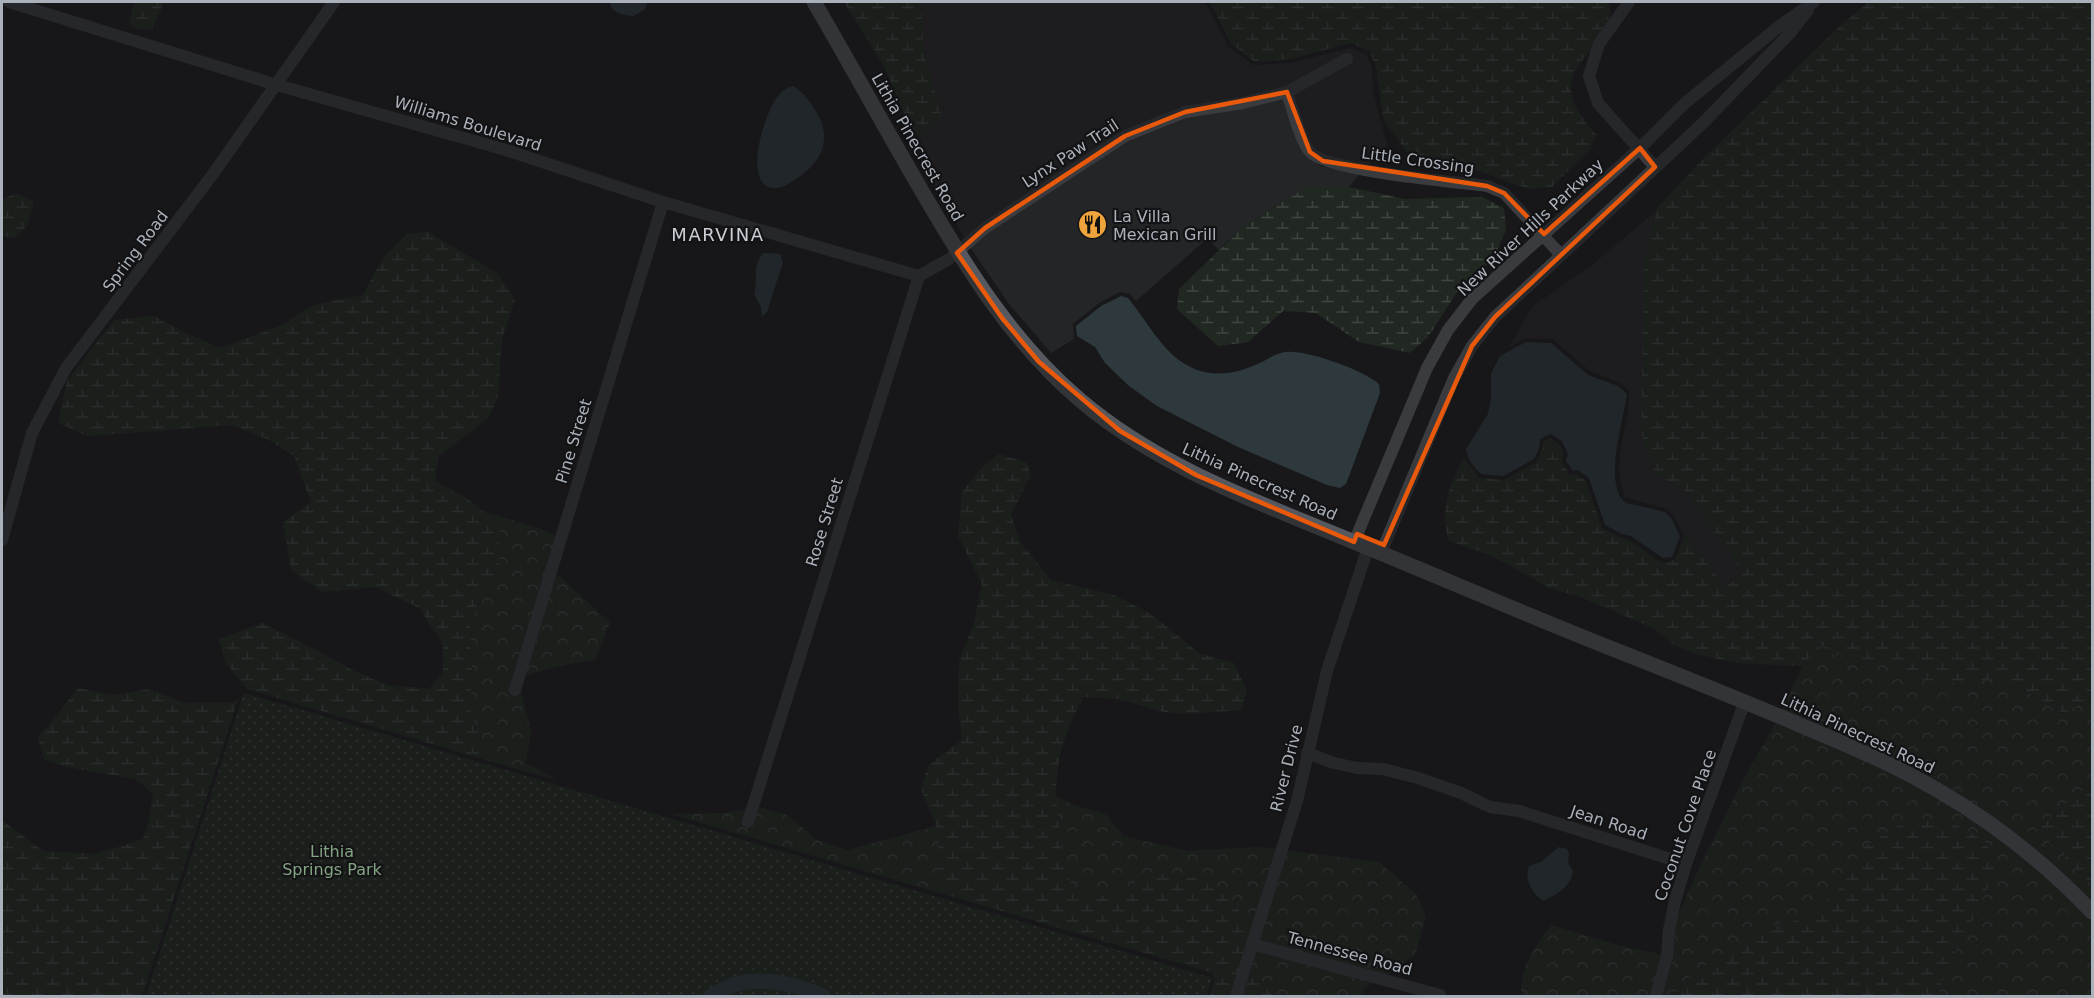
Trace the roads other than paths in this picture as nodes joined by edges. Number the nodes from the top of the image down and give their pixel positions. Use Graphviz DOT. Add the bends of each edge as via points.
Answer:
graph roads {
  1 [pos="9,2"];
  2 [pos="334,2"];
  3 [pos="814,2"];
  4 [pos="1629,2"];
  5 [pos="1347,59"];
  6 [pos="277,85"];
  7 [pos="1287,92"];
  8 [pos="1640,148"];
  9 [pos="1655,166"];
  10 [pos="663,202"];
  11 [pos="1544,234"];
  12 [pos="961,250"];
  13 [pos="1561,255"];
  14 [pos="919,276"];
  15 [pos="2,540"];
  16 [pos="1369,544"];
  17 [pos="515,690"];
  18 [pos="1745,701"];
  19 [pos="1307,753"];
  20 [pos="748,822"];
  21 [pos="1686,864"];
  22 [pos="2092,912"];
  23 [pos="1252,944"];
  24 [pos="1440,995"];
  25 [pos="1236,996"];
  26 [pos="1656,996"];
  1 -- 6 [label="street, Williams Boulevard"];
  2 -- 6 [label="street, Spring Road"];
  3 -- 12 [label="main road, Lithia Pinecrest Road"];
  4 -- 8 [label="street" via="1599,44 1589,76 1598,103"];
  5 -- 7 [label="street, Lynx Paw Trail"];
  6 -- 10 [label="street, Williams Boulevard" via="506,150"];
  6 -- 15 [label="street, Spring Road" via="66,368 32,434"];
  7 -- 11 [label="street, Little Crossing" via="1310,152 1323,161 1347,168 1486,186 1504,193"];
  7 -- 12 [label="street, Lynx Paw Trail" via="1185,112 1125,136 985,228"];
  8 -- 9 [label="street"];
  8 -- 9 [label="street, New River Hills Parkway" via="1701,90 1814,2 1744,82"];
  8 -- 11 [label="street, New River Hills Parkway"];
  9 -- 13 [label="street, New River Hills Parkway"];
  10 -- 14 [label="street, Williams Boulevard"];
  10 -- 17 [label="street, Pine Street"];
  11 -- 13 [label="street, Little Crossing"];
  11 -- 16 [label="street, New River Hills Parkway" via="1472,299 1448,330 1427,368"];
  12 -- 14 [label="street"];
  12 -- 16 [label="main road, Lithia Pinecrest Road" via="986,297 1025,347 1106,420 1196,475"];
  13 -- 16 [label="street, New River Hills Parkway" via="1495,317 1472,346"];
  14 -- 20 [label="street, Rose Street"];
  16 -- 18 [label="main road, Lithia Pinecrest Road" via="1585,638"];
  16 -- 19 [label="street, River Drive" via="1327,671"];
  18 -- 21 [label="street, Coconut Cove Place"];
  18 -- 22 [label="main road, Lithia Pinecrest Road" via="1873,756 1939,791 2018,845"];
  19 -- 21 [label="street, Jean Road" via="1334,763 1418,778 1490,807 1521,812"];
  19 -- 23 [label="street, River Drive" via="1297,801"];
  21 -- 26 [label="street, Coconut Cove Place"];
  23 -- 24 [label="street, Tennessee Road"];
  23 -- 25 [label="street, River Drive"];
}
